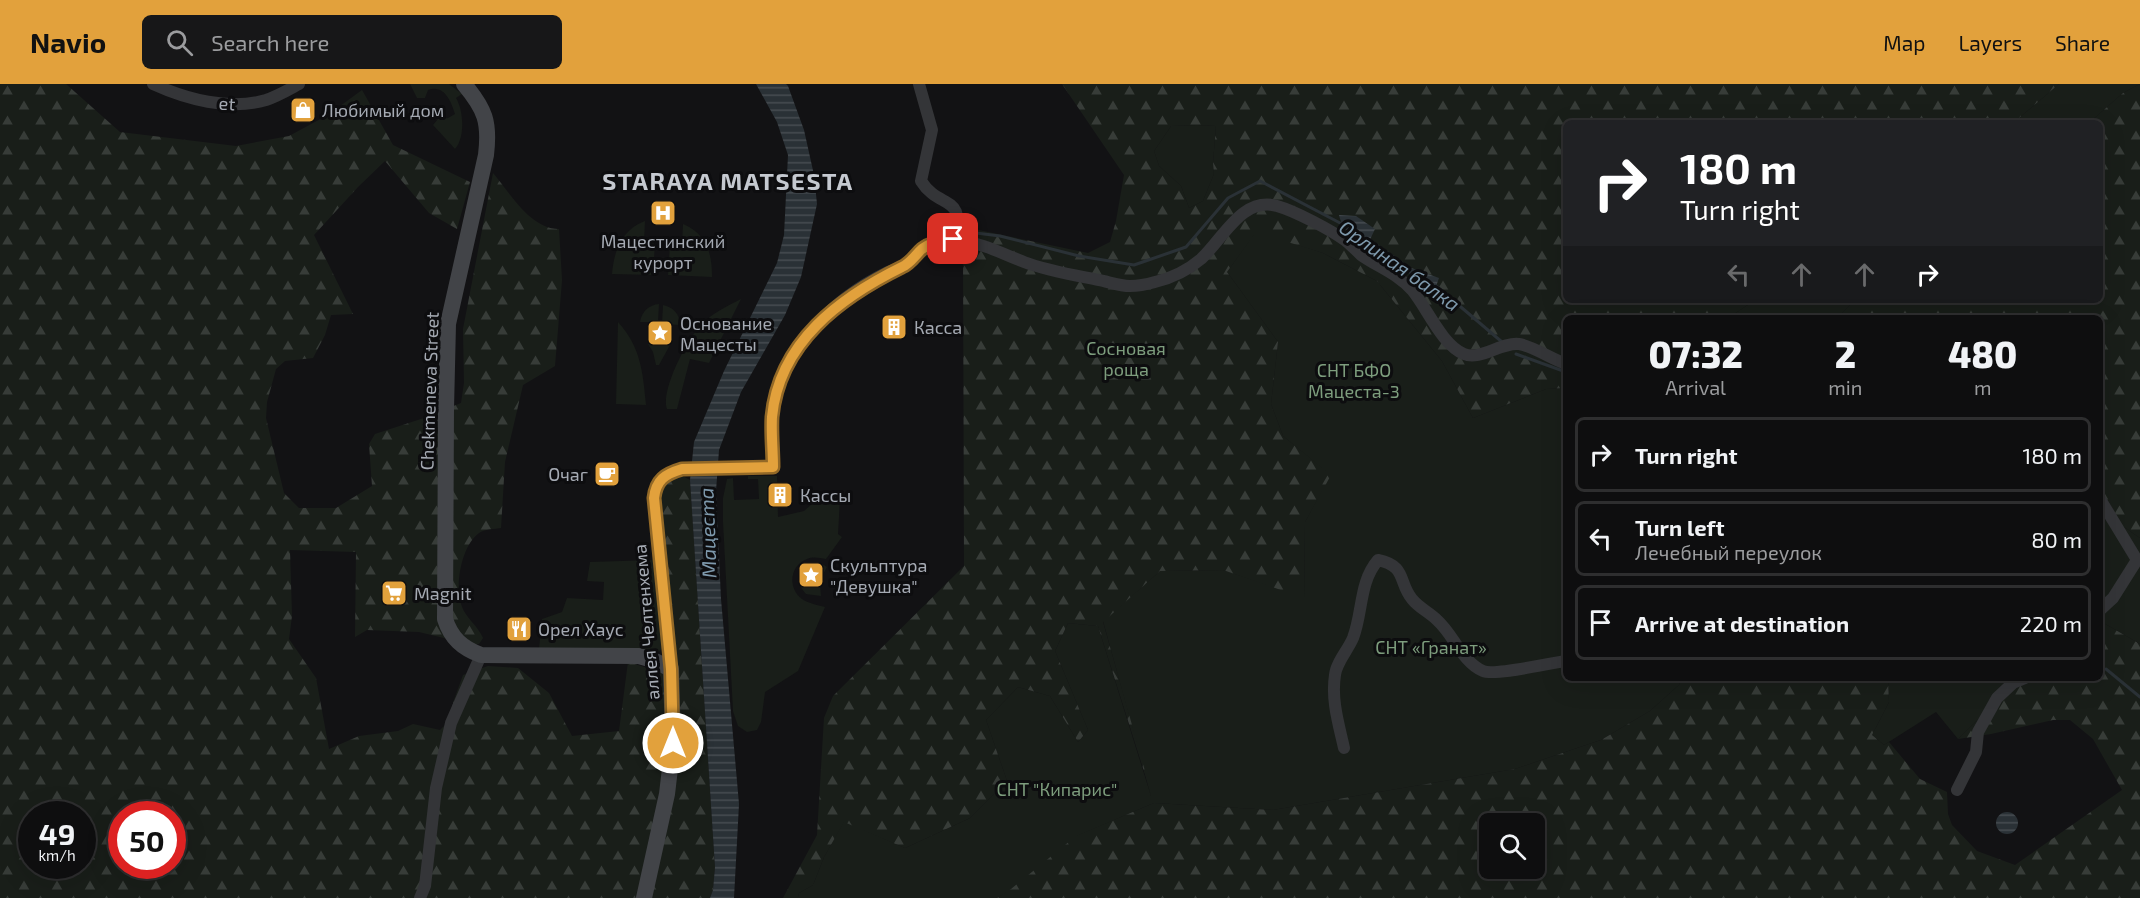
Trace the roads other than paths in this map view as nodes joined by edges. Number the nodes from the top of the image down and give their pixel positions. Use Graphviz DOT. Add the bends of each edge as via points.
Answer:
graph roads {
  1 [pos="153,84"];
  2 [pos="299,84"];
  3 [pos="464,84"];
  4 [pos="919,84"];
  5 [pos="953,239"];
  6 [pos="1563,363"];
  7 [pos="2103,504"];
  8 [pos="2103,607"];
  9 [pos="481,655"];
  10 [pos="1563,662"];
  11 [pos="671,669"];
  12 [pos="2018,681"];
  13 [pos="1344,748"];
  14 [pos="1957,790"];
  15 [pos="420,898"];
  16 [pos="644,898"];
  1 -- 2 [label="street, et" via="171,92 237,105 278,96"];
  3 -- 9 [label="main road, Chekmeneva Street" via="482,110 488,130 486,155 448,324 445,619 458,643"];
  4 -- 5 [label="street" via="932,130 921,181 956,211 959,218"];
  5 -- 6 [label="street" via="1068,274 1130,286 1180,274 1199,261 1250,208 1275,205 1344,240 1388,270 1410,288 1462,354 1471,356 1522,344"];
  5 -- 11 [label="street, аллея Челтенхема" via="923,248 910,262 853,293 801,343 776,396 772,418 773,467 684,468 669,473 657,484 654,498"];
  7 -- 8 [label="street" via="2138,560"];
  9 -- 11 [label="main road" via="639,656"];
  9 -- 15 [label="street" via="451,723 436,788 425,886"];
  10 -- 13 [label="street" via="1485,672 1467,659 1438,620 1410,597 1402,576 1390,563 1378,560 1369,570 1359,622 1335,673 1335,707"];
  11 -- 16 [label="main road, аллея Челтенхема" via="673,743 667,794"];
  12 -- 14 [label="street" via="1997,698 1978,732 1976,752"];
}
